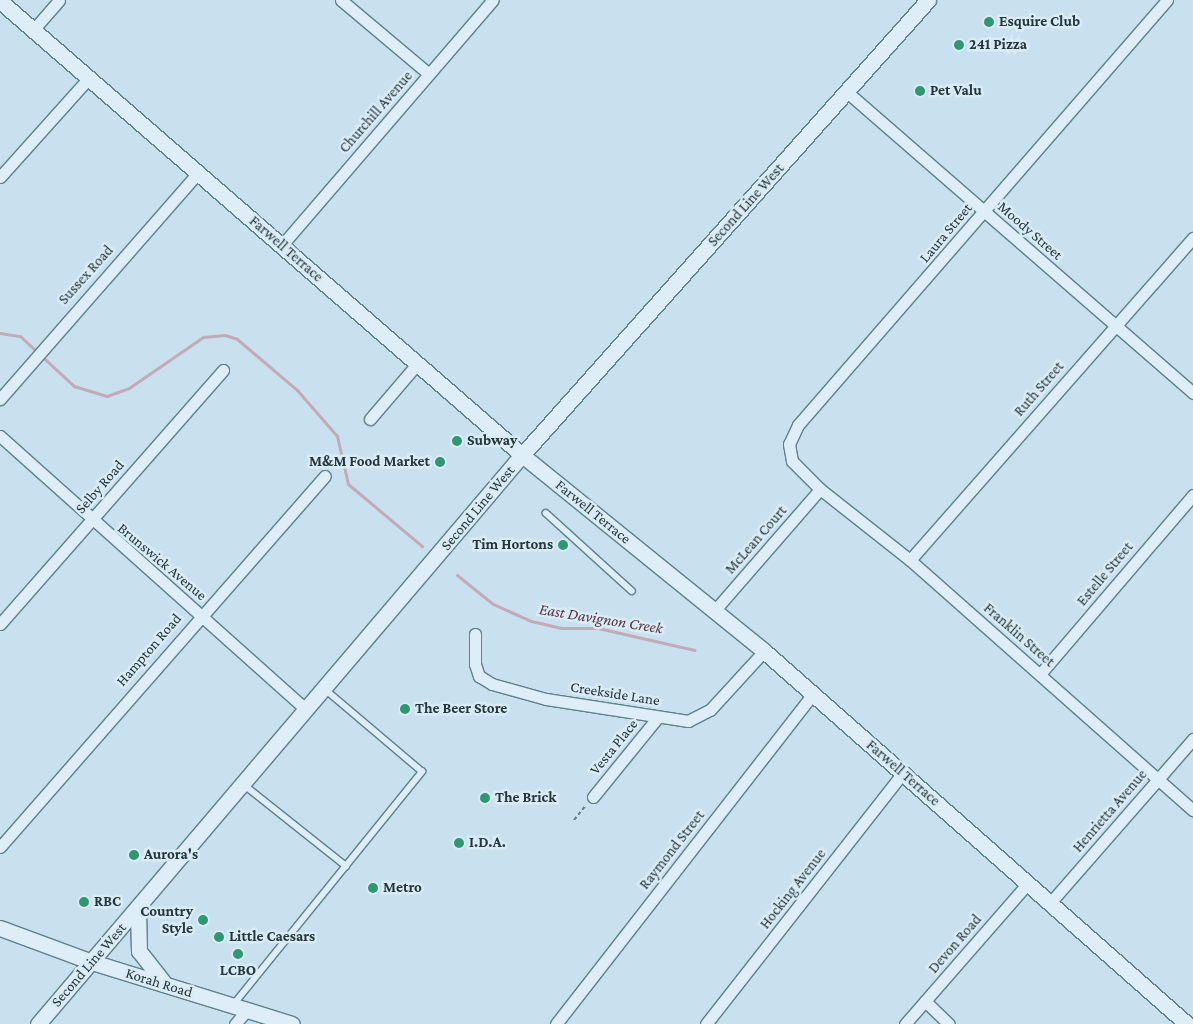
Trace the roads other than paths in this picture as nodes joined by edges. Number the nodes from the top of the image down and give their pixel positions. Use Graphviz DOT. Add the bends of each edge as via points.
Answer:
graph roads {
  1 [pos="59,0"];
  2 [pos="341,0"];
  3 [pos="493,0"];
  4 [pos="928,0"];
  5 [pos="1167,0"];
  6 [pos="0,1"];
  7 [pos="34,29"];
  8 [pos="429,74"];
  9 [pos="88,78"];
  10 [pos="847,92"];
  11 [pos="197,174"];
  12 [pos="0,177"];
  13 [pos="984,211"];
  14 [pos="1193,238"];
  15 [pos="282,245"];
  16 [pos="1114,325"];
  17 [pos="417,364"];
  18 [pos="223,370"];
  19 [pos="1193,393"];
  20 [pos="0,399"];
  21 [pos="370,419"];
  22 [pos="0,436"];
  23 [pos="522,456"];
  24 [pos="325,476"];
  25 [pos="820,489"];
  26 [pos="1193,494"];
  27 [pos="546,513"];
  28 [pos="91,520"];
  29 [pos="910,560"];
  30 [pos="632,591"];
  31 [pos="715,610"];
  32 [pos="200,614"];
  33 [pos="0,624"];
  34 [pos="475,634"];
  35 [pos="764,651"];
  36 [pos="1041,673"];
  37 [pos="324,689"];
  38 [pos="812,695"];
  39 [pos="306,710"];
  40 [pos="658,716"];
  41 [pos="1193,739"];
  42 [pos="904,774"];
  43 [pos="1156,779"];
  44 [pos="243,784"];
  45 [pos="592,797"];
  46 [pos="1193,810"];
  47 [pos="0,848"];
  48 [pos="346,866"];
  49 [pos="1028,883"];
  50 [pos="1050,903"];
  51 [pos="138,908"];
  52 [pos="0,928"];
  53 [pos="92,962"];
  54 [pos="166,985"];
  55 [pos="925,1000"];
  56 [pos="232,1005"];
  57 [pos="247,1010"];
  58 [pos="38,1024"];
  59 [pos="235,1024"];
  60 [pos="292,1024"];
  61 [pos="556,1024"];
  62 [pos="706,1024"];
  63 [pos="905,1024"];
  64 [pos="949,1024"];
  65 [pos="1187,1024"];
  1 -- 7 [label="street"];
  2 -- 8 [label="street"];
  3 -- 8 [label="street, Churchill Avenue"];
  4 -- 10 [label="street, Second Line West"];
  5 -- 13 [label="street, Laura Street"];
  6 -- 7 [label="street, Farwell Terrace"];
  7 -- 9 [label="street, Farwell Terrace"];
  8 -- 15 [label="street, Churchill Avenue"];
  9 -- 11 [label="street, Farwell Terrace"];
  9 -- 12 [label="street"];
  10 -- 13 [label="street, Moody Street"];
  10 -- 23 [label="street, Second Line West"];
  11 -- 15 [label="street, Farwell Terrace"];
  11 -- 20 [label="street, Sussex Road"];
  13 -- 16 [label="street, Moody Street"];
  13 -- 25 [label="street, Laura Street" via="798,426 789,444 792,461"];
  14 -- 16 [label="street, Ruth Street"];
  15 -- 17 [label="street, Farwell Terrace"];
  16 -- 19 [label="street, Moody Street"];
  16 -- 29 [label="street, Ruth Street"];
  17 -- 21 [label="street"];
  17 -- 23 [label="street, Farwell Terrace"];
  18 -- 28 [label="street, Selby Road"];
  22 -- 28 [label="street, Brunswick Avenue"];
  23 -- 31 [label="street, Farwell Terrace"];
  23 -- 37 [label="street, Second Line West"];
  24 -- 32 [label="street, Hampton Road"];
  25 -- 29 [label="street, Franklin Street"];
  25 -- 31 [label="street, McLean Court"];
  26 -- 36 [label="street, Estelle Street"];
  27 -- 30 [label="lane"];
  28 -- 32 [label="street, Brunswick Avenue"];
  28 -- 33 [label="street, Selby Road"];
  29 -- 36 [label="street, Franklin Street"];
  31 -- 35 [label="street, Farwell Terrace"];
  32 -- 39 [label="street, Brunswick Avenue"];
  32 -- 47 [label="street, Hampton Road"];
  34 -- 40 [label="street, Creekside Lane" via="475,664 479,676 492,684 546,699"];
  35 -- 38 [label="street, Farwell Terrace"];
  35 -- 40 [label="street, Creekside Lane" via="696,719"];
  36 -- 43 [label="street, Franklin Street"];
  37 -- 39 [label="street, Second Line West"];
  37 -- 48 [label="lane" via="422,772"];
  38 -- 42 [label="street, Farwell Terrace"];
  38 -- 61 [label="street, Raymond Street"];
  39 -- 44 [label="street, Second Line West"];
  40 -- 45 [label="street, Vesta Place"];
  41 -- 43 [label="street, Henrietta Avenue"];
  42 -- 49 [label="street, Farwell Terrace"];
  42 -- 62 [label="street, Hocking Avenue"];
  43 -- 46 [label="street, Franklin Street"];
  43 -- 50 [label="street, Henrietta Avenue"];
  44 -- 48 [label="lane"];
  44 -- 51 [label="street, Second Line West"];
  48 -- 56 [label="lane"];
  49 -- 50 [label="street, Farwell Terrace"];
  49 -- 55 [label="street, Devon Road"];
  50 -- 65 [label="street, Farwell Terrace"];
  51 -- 53 [label="street, Second Line West"];
  51 -- 54 [label="street" via="138,951"];
  52 -- 53 [label="street, Korah Road"];
  53 -- 54 [label="street, Korah Road"];
  53 -- 58 [label="street, Second Line West"];
  54 -- 56 [label="street, Korah Road"];
  55 -- 63 [label="street, Devon Road"];
  55 -- 64 [label="street"];
  56 -- 57 [label="street, Korah Road"];
  57 -- 59 [label="street"];
  57 -- 60 [label="street, Korah Road"];
}
